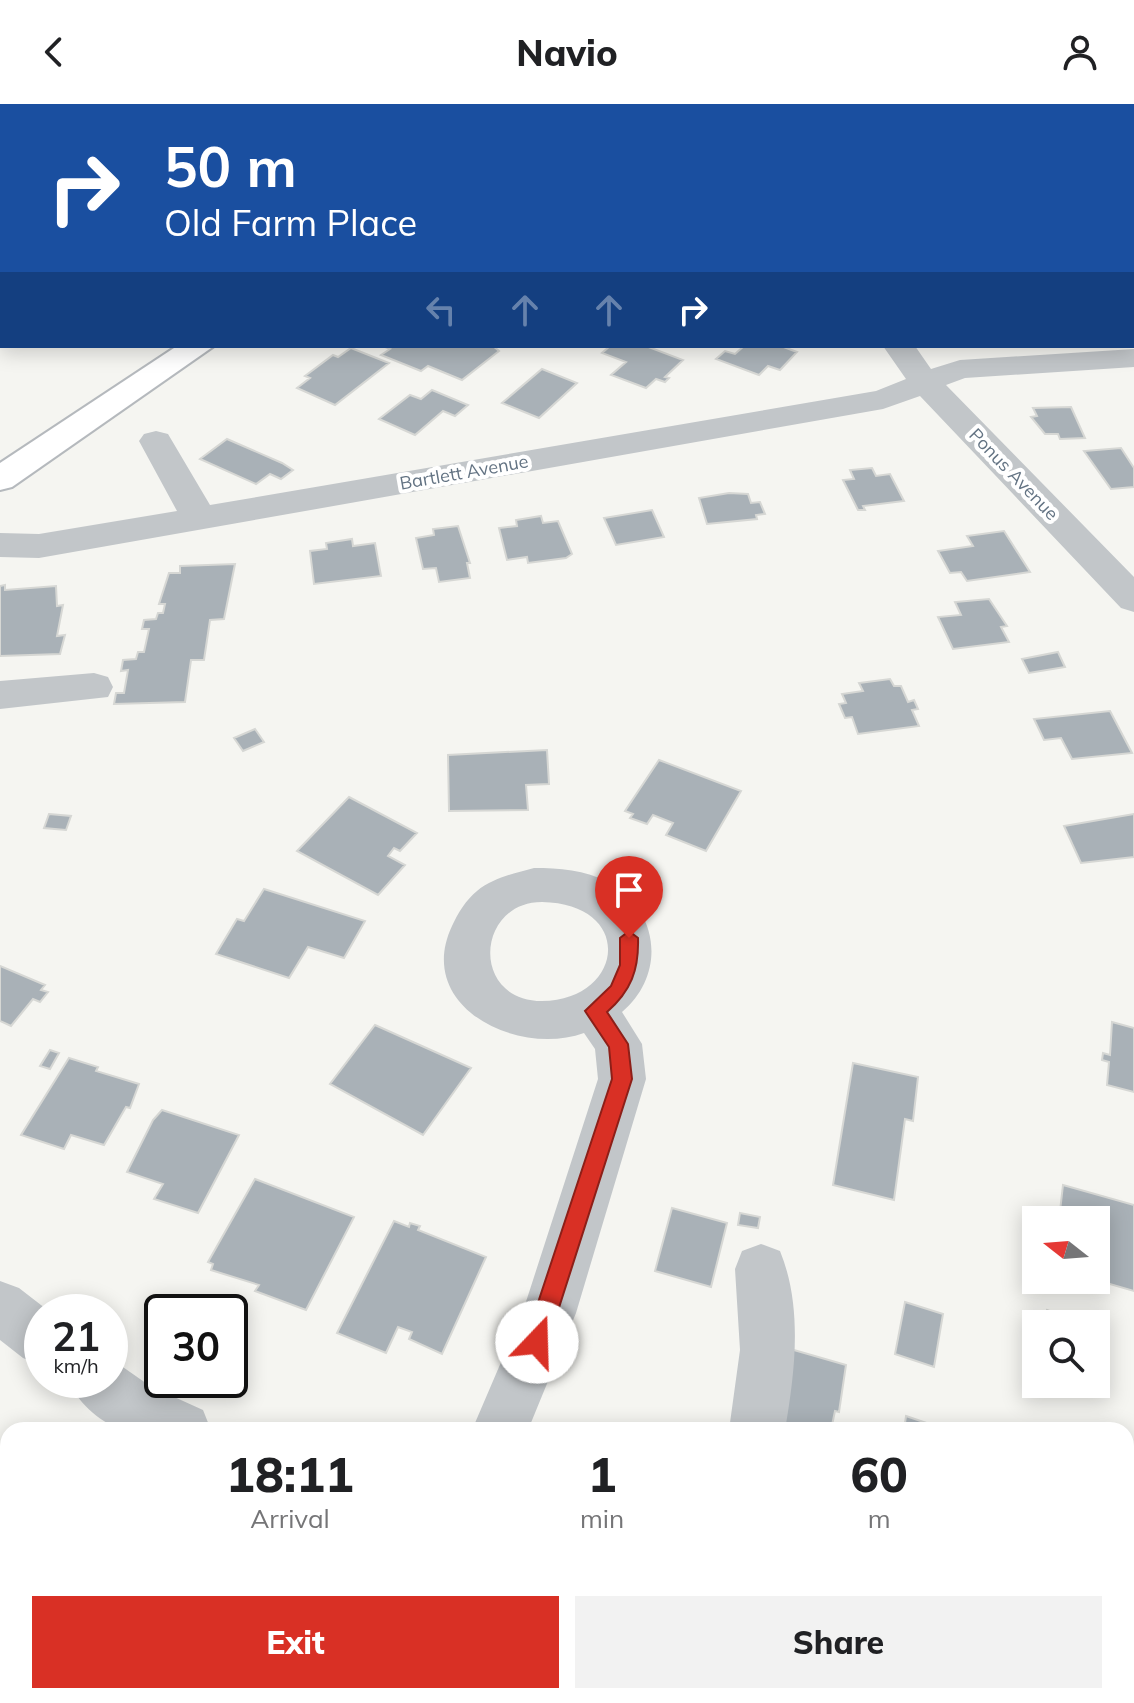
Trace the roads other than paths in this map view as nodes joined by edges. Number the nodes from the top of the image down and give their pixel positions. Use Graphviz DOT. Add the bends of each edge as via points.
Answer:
graph roads {
  1 [pos="195,348"];
  2 [pos="900,348"];
  3 [pos="1134,358"];
  4 [pos="924,381"];
  5 [pos="156,441"];
  6 [pos="0,479"];
  7 [pos="197,518"];
  8 [pos="0,545"];
  9 [pos="1134,599"];
  10 [pos="94,687"];
  11 [pos="0,695"];
  12 [pos="595,1011"];
  13 [pos="761,1269"];
  14 [pos="0,1307"];
  15 [pos="24,1325"];
  16 [pos="120,1398"];
  17 [pos="165,1422"];
  18 [pos="503,1422"];
  19 [pos="759,1422"];
  1 -- 6 [label="main road"];
  2 -- 4 [label="street, Ponus Avenue"];
  3 -- 4 [label="street, Bartlett Avenue" via="960,369"];
  4 -- 7 [label="street, Bartlett Avenue" via="883,399"];
  4 -- 9 [label="street, Ponus Avenue"];
  5 -- 7 [label="street"];
  7 -- 8 [label="street, Bartlett Avenue" via="39,546"];
  10 -- 11 [label="street"];
  12 -- 18 [label="street" via="618,1044 622,1079 549,1313"];
  13 -- 19 [label="street" via="770,1320"];
  14 -- 15 [label="street"];
  16 -- 17 [label="street"];
}
